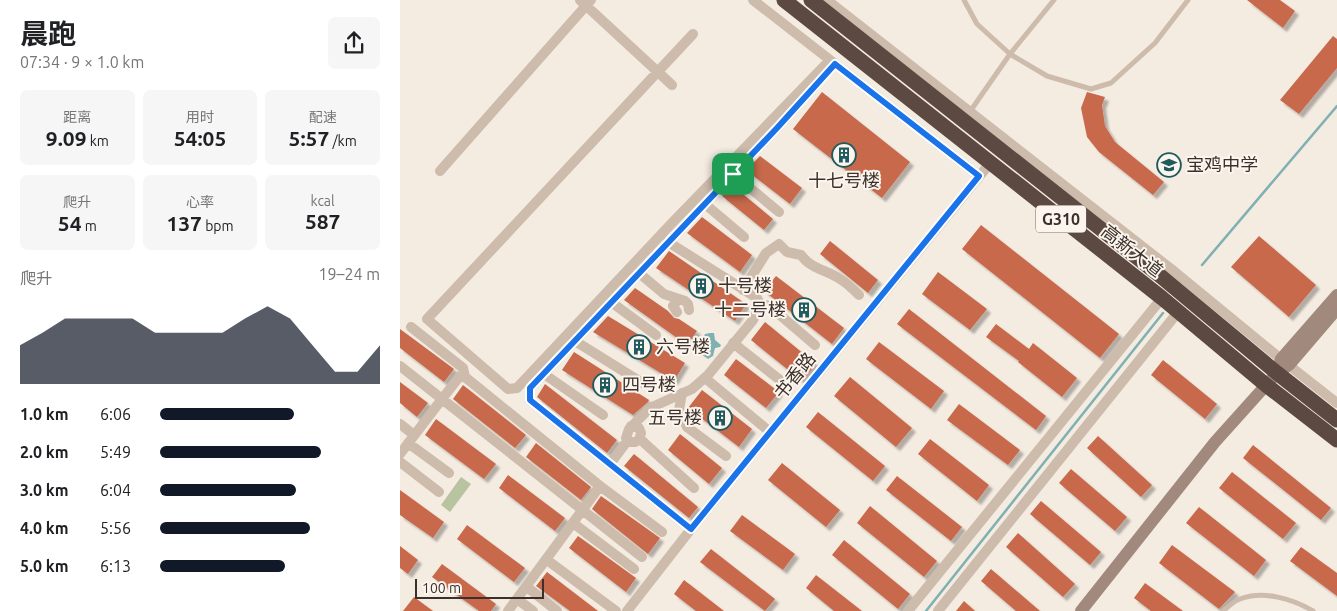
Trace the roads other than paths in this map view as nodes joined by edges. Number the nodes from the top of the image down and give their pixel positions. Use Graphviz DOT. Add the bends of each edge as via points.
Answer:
graph roads {
  1 [pos="754,0"];
  2 [pos="784,0"];
  3 [pos="811,0"];
  4 [pos="827,0"];
  5 [pos="964,0"];
  6 [pos="1054,0"];
  7 [pos="1188,0"];
  8 [pos="585,2"];
  9 [pos="692,34"];
  10 [pos="1010,54"];
  11 [pos="832,62"];
  12 [pos="658,71"];
  13 [pos="672,86"];
  14 [pos="967,117"];
  15 [pos="991,162"];
  16 [pos="440,171"];
  17 [pos="733,174"];
  18 [pos="979,176"];
  19 [pos="705,204"];
  20 [pos="779,212"];
  21 [pos="744,237"];
  22 [pos="668,242"];
  23 [pos="639,273"];
  24 [pos="743,290"];
  25 [pos="859,295"];
  26 [pos="1337,295"];
  27 [pos="1162,298"];
  28 [pos="679,299"];
  29 [pos="612,302"];
  30 [pos="758,305"];
  31 [pos="1337,309"];
  32 [pos="689,310"];
  33 [pos="677,312"];
  34 [pos="1178,312"];
  35 [pos="411,328"];
  36 [pos="656,335"];
  37 [pos="574,341"];
  38 [pos="733,343"];
  39 [pos="816,345"];
  40 [pos="400,366"];
  41 [pos="1282,366"];
  42 [pos="544,374"];
  43 [pos="465,377"];
  44 [pos="705,378"];
  45 [pos="644,384"];
  46 [pos="785,384"];
  47 [pos="1266,385"];
  48 [pos="682,393"];
  49 [pos="442,399"];
  50 [pos="1337,403"];
  51 [pos="603,415"];
  52 [pos="1337,420"];
  53 [pos="400,424"];
  54 [pos="631,426"];
  55 [pos="770,432"];
  56 [pos="411,439"];
  57 [pos="640,439"];
  58 [pos="628,440"];
  59 [pos="1337,440"];
  60 [pos="400,454"];
  61 [pos="726,456"];
  62 [pos="400,462"];
  63 [pos="610,464"];
  64 [pos="449,473"];
  65 [pos="600,486"];
  66 [pos="694,488"];
  67 [pos="439,492"];
  68 [pos="582,511"];
  69 [pos="573,523"];
  70 [pos="691,529"];
  71 [pos="662,532"];
  72 [pos="642,557"];
  73 [pos="547,560"];
  74 [pos="634,569"];
  75 [pos="526,587"];
  76 [pos="517,599"];
  77 [pos="508,611"];
  78 [pos="533,611"];
  79 [pos="558,611"];
  80 [pos="616,611"];
  81 [pos="627,611"];
  82 [pos="908,611"];
  83 [pos="938,611"];
  84 [pos="1081,611"];
  85 [pos="1224,611"];
  86 [pos="1313,611"];
  1 -- 11 [label="street"];
  2 -- 15 [label="highway, 高新大道 / G310"];
  3 -- 14 [label="highway, 高新大道 / G310"];
  4 -- 14 [label="street"];
  5 -- 10 [label="lane" via="977,24"];
  6 -- 10 [label="lane"];
  7 -- 10 [label="lane" via="1155,43 1111,82 1091,89 1047,76"];
  8 -- 12 [label="street"];
  8 -- 16 [label="street"];
  9 -- 12 [label="street"];
  10 -- 14 [label="lane"];
  11 -- 12 [label="street" via="678,217 517,388 508,389 427,319"];
  11 -- 17 [label="street"];
  11 -- 18 [label="street"];
  12 -- 13 [label="street"];
  14 -- 41 [label="highway, 高新大道 / G310" via="1158,274"];
  15 -- 18 [label="street, 书香路"];
  15 -- 27 [label="highway, 高新大道 / G310"];
  17 -- 19 [label="street"];
  17 -- 20 [label="street"];
  18 -- 55 [label="street, 书香路"];
  19 -- 21 [label="street"];
  19 -- 22 [label="street"];
  22 -- 23 [label="street"];
  22 -- 24 [label="street"];
  23 -- 28 [label="street" via="664,294"];
  23 -- 29 [label="street"];
  24 -- 25 [label="street" via="766,253 779,244 787,252 801,255 814,267 839,278"];
  24 -- 30 [label="street" via="757,298"];
  26 -- 41 [label="main road"];
  27 -- 34 [label="highway, 高新大道 / G310"];
  27 -- 82 [label="street"];
  28 -- 32 [label="street" via="688,304"];
  28 -- 33 [label="street" via="673,306"];
  29 -- 36 [label="street"];
  29 -- 37 [label="street"];
  30 -- 38 [label="street" via="753,320"];
  30 -- 39 [label="street" via="774,310"];
  31 -- 41 [label="main road"];
  34 -- 47 [label="highway, 高新大道 / G310"];
  34 -- 83 [label="street"];
  35 -- 43 [label="street" via="463,368"];
  37 -- 42 [label="street"];
  37 -- 45 [label="street"];
  38 -- 44 [label="street"];
  38 -- 46 [label="street"];
  40 -- 49 [label="street"];
  41 -- 47 [label="main road"];
  41 -- 50 [label="street"];
  41 -- 52 [label="highway, 高新大道 / G310"];
  42 -- 51 [label="street"];
  42 -- 63 [label="street" via="530,388 530,400"];
  43 -- 49 [label="street" via="460,376"];
  43 -- 65 [label="street"];
  44 -- 48 [label="street"];
  44 -- 55 [label="street"];
  47 -- 59 [label="highway, 高新大道 / G310"];
  47 -- 84 [label="main road" via="1215,442"];
  48 -- 54 [label="street" via="650,408"];
  48 -- 61 [label="street" via="679,410 687,427"];
  49 -- 56 [label="street"];
  49 -- 68 [label="street"];
  53 -- 56 [label="street"];
  54 -- 57 [label="street" via="640,430"];
  54 -- 58 [label="street"];
  55 -- 70 [label="street, 书香路"];
  56 -- 60 [label="street"];
  56 -- 64 [label="street"];
  57 -- 58 [label="street" via="635,442"];
  57 -- 66 [label="street"];
  58 -- 63 [label="street"];
  62 -- 67 [label="street"];
  63 -- 70 [label="street"];
  65 -- 68 [label="street"];
  65 -- 71 [label="street"];
  68 -- 69 [label="street"];
  68 -- 72 [label="street"];
  69 -- 73 [label="street"];
  69 -- 74 [label="street"];
  70 -- 81 [label="street, 书香路"];
  73 -- 75 [label="street"];
  73 -- 80 [label="street"];
  75 -- 76 [label="street"];
  75 -- 79 [label="street"];
  76 -- 77 [label="street"];
  76 -- 78 [label="street"];
  85 -- 86 [label="lane" via="1239,599 1259,595 1301,604"];
}
